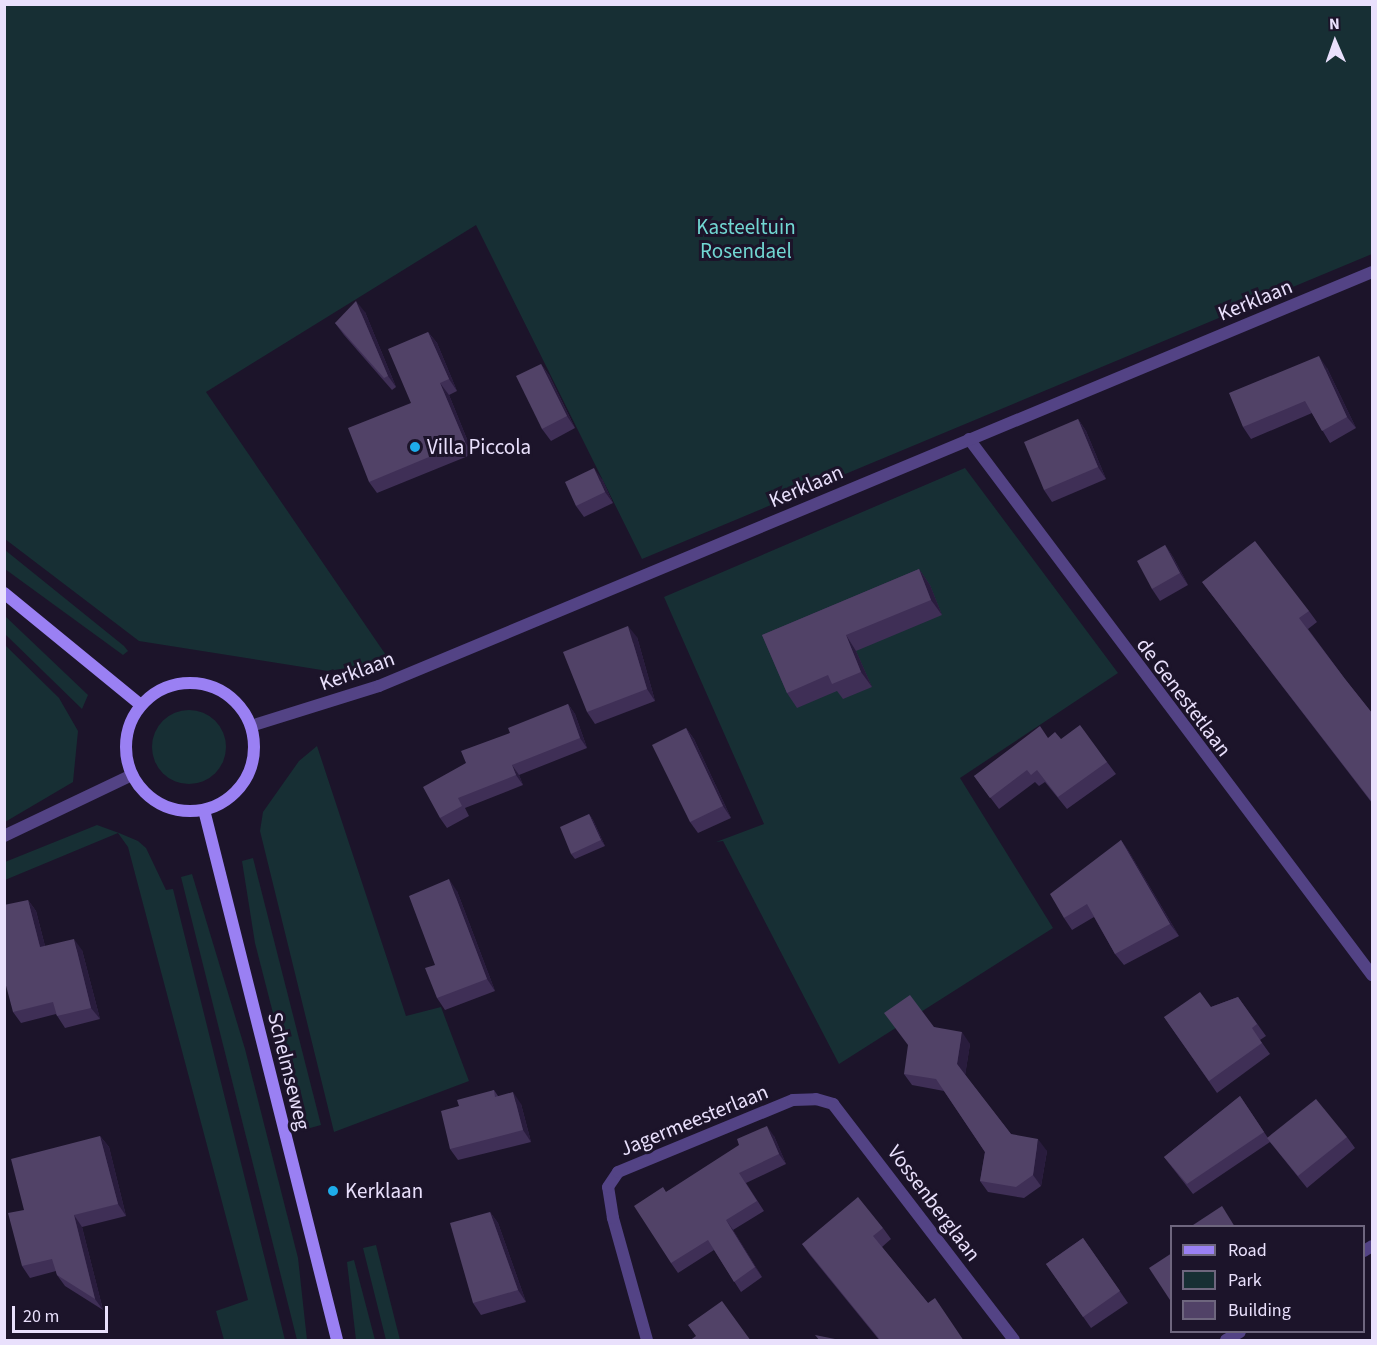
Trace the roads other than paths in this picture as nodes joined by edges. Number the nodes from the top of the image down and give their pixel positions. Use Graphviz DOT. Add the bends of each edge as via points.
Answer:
graph roads {
  1 [pos="1372,272"];
  2 [pos="969,439"];
  3 [pos="4,592"];
  4 [pos="141,705"];
  5 [pos="250,726"];
  6 [pos="132,775"];
  7 [pos="204,810"];
  8 [pos="4,836"];
  9 [pos="1372,975"];
  10 [pos="816,1099"];
  11 [pos="337,1341"];
  12 [pos="647,1341"];
  13 [pos="1014,1341"];
  1 -- 2 [label="street, Kerklaan"];
  2 -- 5 [label="street, Kerklaan" via="379,686"];
  2 -- 9 [label="street, de Genestetlaan"];
  3 -- 4 [label="main road"];
  4 -- 5 [label="main road" via="152,692 170,685 209,685 230,697"];
  4 -- 6 [label="main road" via="128,733"];
  5 -- 7 [label="main road" via="252,762 242,785 230,799"];
  6 -- 7 [label="main road" via="151,796 174,808"];
  6 -- 8 [label="street"];
  7 -- 11 [label="main road, Schelmseweg"];
  10 -- 12 [label="street, Jagermeesterlaan" via="793,1100 618,1172 608,1187 613,1218"];
  10 -- 13 [label="street, Vossenberglaan" via="833,1104"];
}
